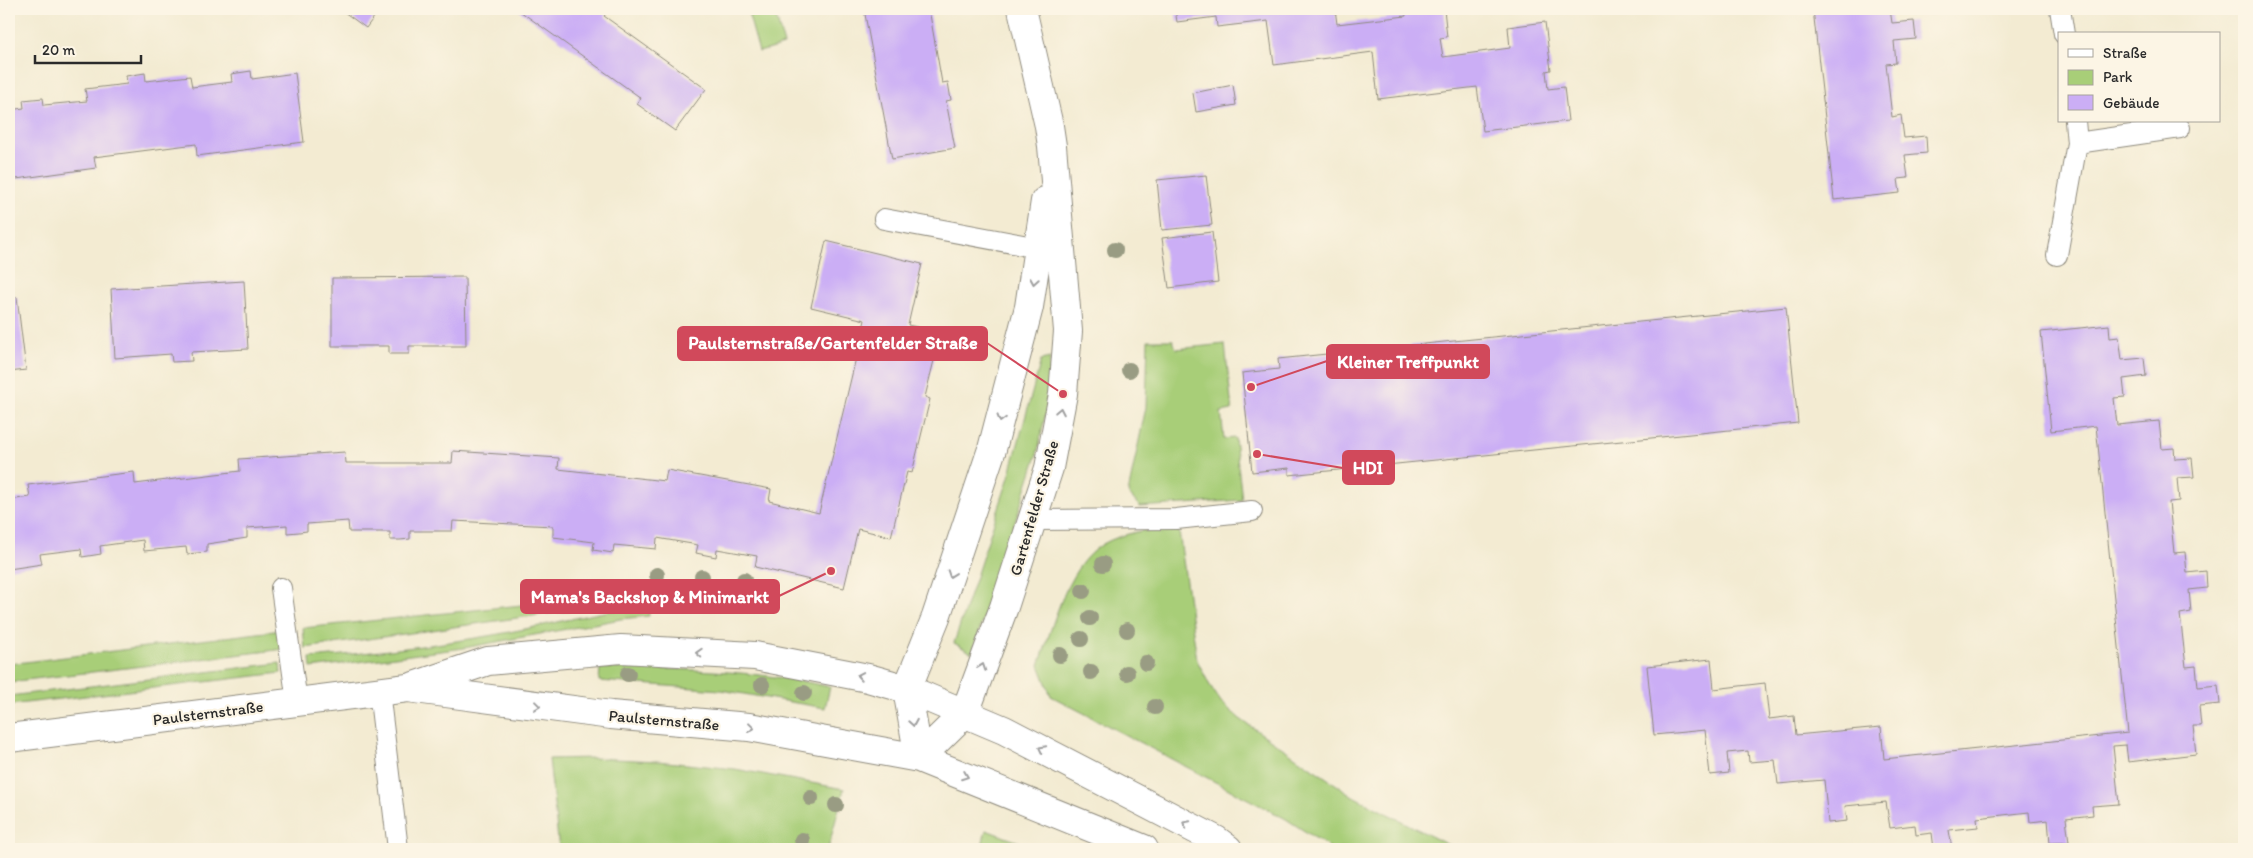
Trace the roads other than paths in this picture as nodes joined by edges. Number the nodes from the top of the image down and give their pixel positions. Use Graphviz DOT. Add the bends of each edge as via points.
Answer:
graph roads {
  1 [pos="1022,9"];
  2 [pos="2060,9"];
  3 [pos="2064,32"];
  4 [pos="2075,122"];
  5 [pos="2180,128"];
  6 [pos="2077,143"];
  7 [pos="1052,146"];
  8 [pos="884,219"];
  9 [pos="1039,248"];
  10 [pos="2057,256"];
  11 [pos="1252,511"];
  12 [pos="1032,520"];
  13 [pos="280,588"];
  14 [pos="408,688"];
  15 [pos="907,689"];
  16 [pos="379,691"];
  17 [pos="297,702"];
  18 [pos="965,712"];
  19 [pos="9,738"];
  20 [pos="919,758"];
  21 [pos="398,849"];
  22 [pos="1144,849"];
  23 [pos="1228,849"];
  1 -- 7 [label="main road, Gartenfelder Straße"];
  2 -- 3 [label="lane"];
  4 -- 6 [label="lane"];
  5 -- 6 [label="lane"];
  6 -- 10 [label="lane"];
  7 -- 9 [label="main road, Gartenfelder Straße"];
  12 -- 7 [label="main road, Gartenfelder Straße, one-way" via="1049,468 1060,413 1068,331"];
  8 -- 9 [label="lane"];
  9 -- 15 [label="main road, Gartenfelder Straße, one-way" via="1029,307 992,449 945,591"];
  11 -- 12 [label="lane" via="1176,519"];
  18 -- 12 [label="main road, Gartenfelder Straße, one-way"];
  13 -- 17 [label="lane"];
  15 -- 14 [label="main road, Paulsternstraße, one-way" via="755,656 620,649 488,661"];
  14 -- 16 [label="main road, Paulsternstraße"];
  14 -- 20 [label="main road, Paulsternstraße, one-way" via="611,715 749,727"];
  15 -- 18 [label="main road"];
  15 -- 20 [label="main road, one-way"];
  16 -- 17 [label="main road, Paulsternstraße"];
  16 -- 21 [label="lane"];
  17 -- 19 [label="main road, Paulsternstraße"];
  18 -- 20 [label="main road, Gartenfelder Straße"];
  23 -- 18 [label="main road, one-way" via="1034,745"];
  20 -- 22 [label="main road, one-way"];
}
